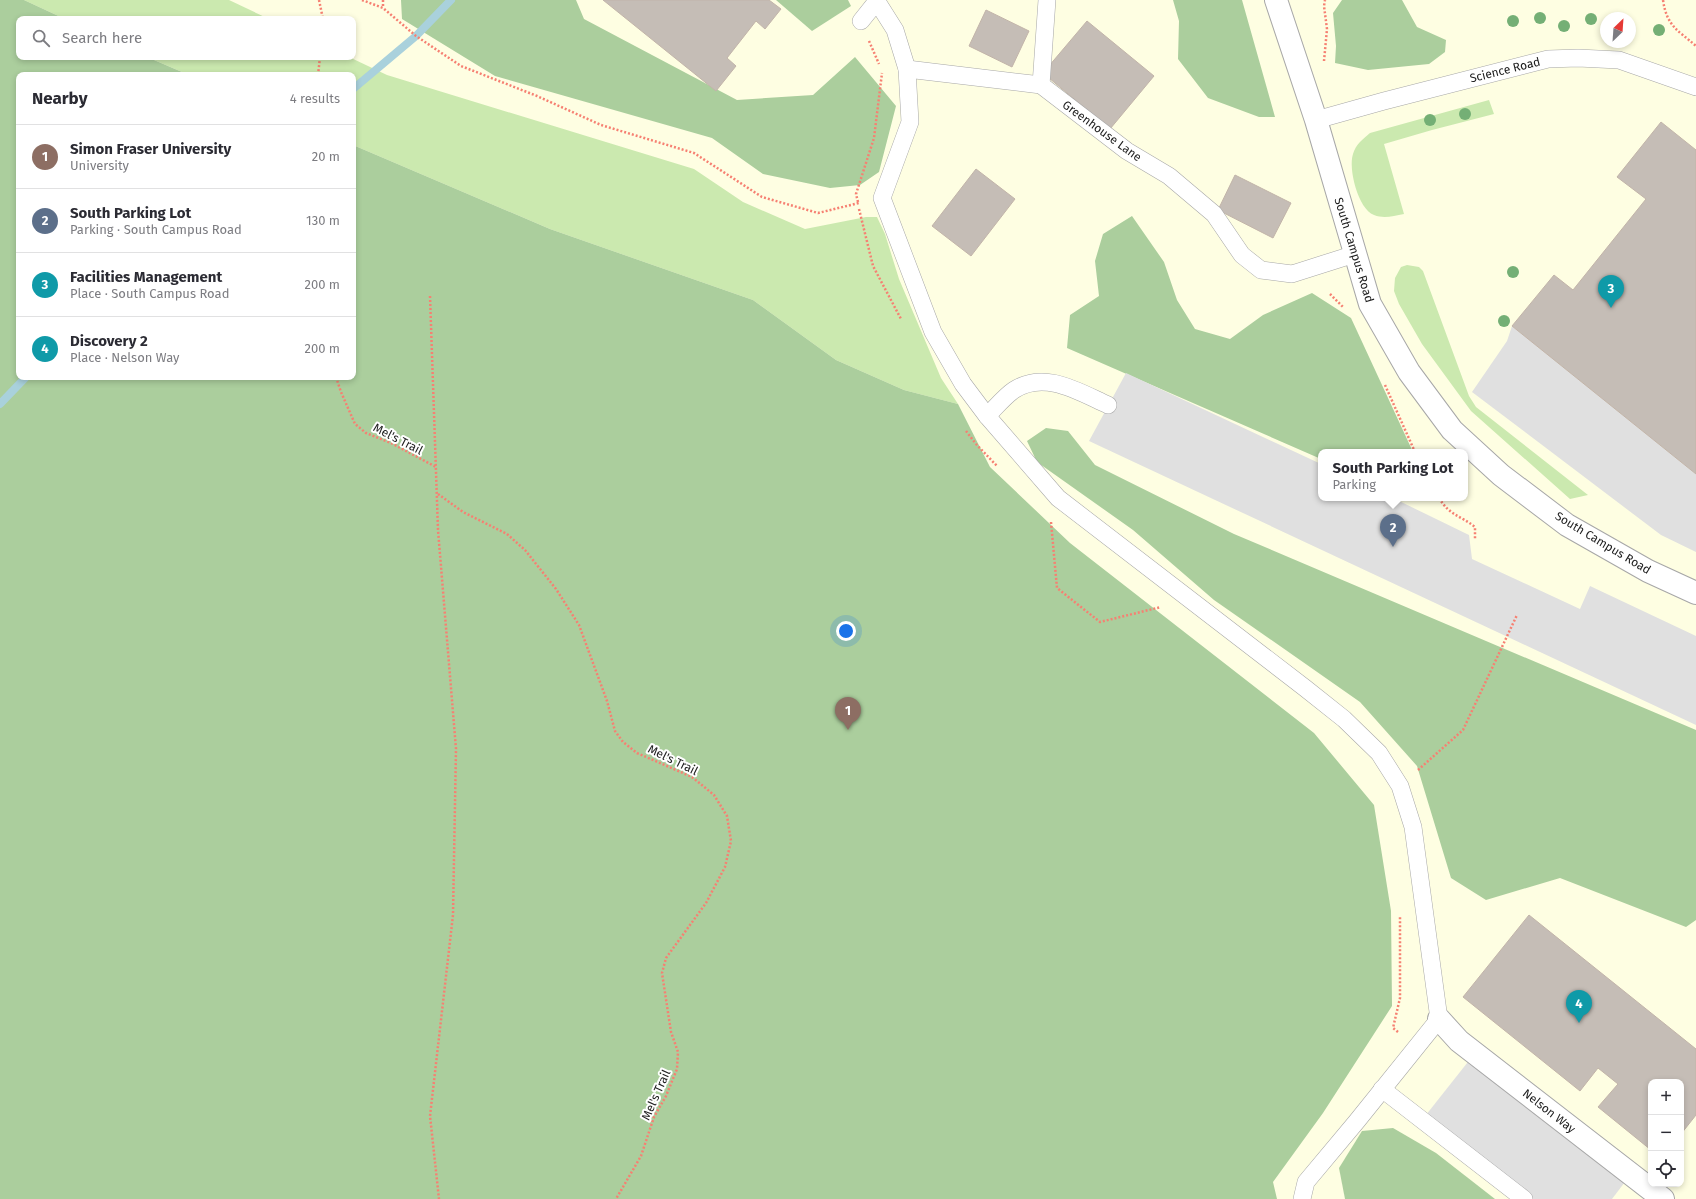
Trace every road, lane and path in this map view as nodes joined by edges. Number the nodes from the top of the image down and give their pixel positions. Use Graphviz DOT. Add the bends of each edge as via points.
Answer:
graph roads {
  1 [pos="319,0"];
  2 [pos="362,0"];
  3 [pos="383,0"];
  4 [pos="1047,0"];
  5 [pos="1276,0"];
  6 [pos="1325,0"];
  7 [pos="1663,0"];
  8 [pos="877,1"];
  9 [pos="383,8"];
  10 [pos="322,16"];
  11 [pos="861,21"];
  12 [pos="1696,46"];
  13 [pos="320,60"];
  14 [pos="1321,66"];
  15 [pos="907,69"];
  16 [pos="318,72"];
  17 [pos="1041,85"];
  18 [pos="1696,87"];
  19 [pos="1316,120"];
  20 [pos="882,198"];
  21 [pos="1356,254"];
  22 [pos="430,296"];
  23 [pos="337,380"];
  24 [pos="1384,383"];
  25 [pos="1108,405"];
  26 [pos="987,416"];
  27 [pos="1414,449"];
  28 [pos="436,467"];
  29 [pos="438,493"];
  30 [pos="1441,501"];
  31 [pos="1475,539"];
  32 [pos="1696,592"];
  33 [pos="1517,615"];
  34 [pos="1432,758"];
  35 [pos="1439,1019"];
  36 [pos="1382,1089"];
  37 [pos="439,1199"];
  38 [pos="616,1199"];
  39 [pos="1302,1199"];
  40 [pos="1524,1199"];
  41 [pos="1662,1199"];
  1 -- 10 [label="path"];
  2 -- 9 [label="path"];
  3 -- 9 [label="path"];
  4 -- 17 [label="lane"];
  5 -- 19 [label="street, South Campus Road"];
  6 -- 14 [label="path" via="1327,29 1325,60"];
  7 -- 12 [label="path" via="1672,27"];
  8 -- 11 [label="lane"];
  8 -- 15 [label="lane" via="895,30"];
  9 -- 20 [label="path" via="416,36 461,66 601,125 694,153 762,197 818,213"];
  13 -- 16 [label="path"];
  15 -- 17 [label="lane"];
  15 -- 20 [label="lane" via="910,122"];
  17 -- 21 [label="lane, Greenhouse Lane" via="1127,151 1168,176 1214,214 1242,255 1261,270 1292,274"];
  18 -- 19 [label="lane, Science Road" via="1619,60 1548,59"];
  19 -- 21 [label="street, South Campus Road"];
  20 -- 26 [label="lane" via="933,332 962,384"];
  21 -- 32 [label="street, South Campus Road" via="1370,304 1409,372 1452,430 1500,475 1567,525 1648,571"];
  22 -- 28 [label="path"];
  23 -- 28 [label="path, Mel's Trail" via="355,424 366,433"];
  24 -- 27 [label="path"];
  25 -- 26 [label="lane" via="1066,386 1047,381 1029,383 1014,390"];
  26 -- 35 [label="lane" via="1058,498 1305,688 1344,719 1379,753 1400,786 1413,827"];
  28 -- 29 [label="path"];
  29 -- 37 [label="path" via="438,530 456,749 453,915 430,1116"];
  29 -- 38 [label="path, Mel's Trail" via="462,512 507,534 525,550 556,589 579,625 607,701 615,731 623,742 637,753 692,777 714,795 727,816 731,841 725,867 706,903 666,958 662,974 671,1032 678,1052 677,1069 654,1117 641,1156"];
  30 -- 31 [label="path" via="1452,514 1475,528"];
  33 -- 34 [label="path" via="1463,730"];
  35 -- 36 [label="lane"];
  35 -- 41 [label="street, Nelson Way" via="1459,1041"];
  36 -- 39 [label="lane" via="1306,1182"];
  36 -- 40 [label="lane"];
}
